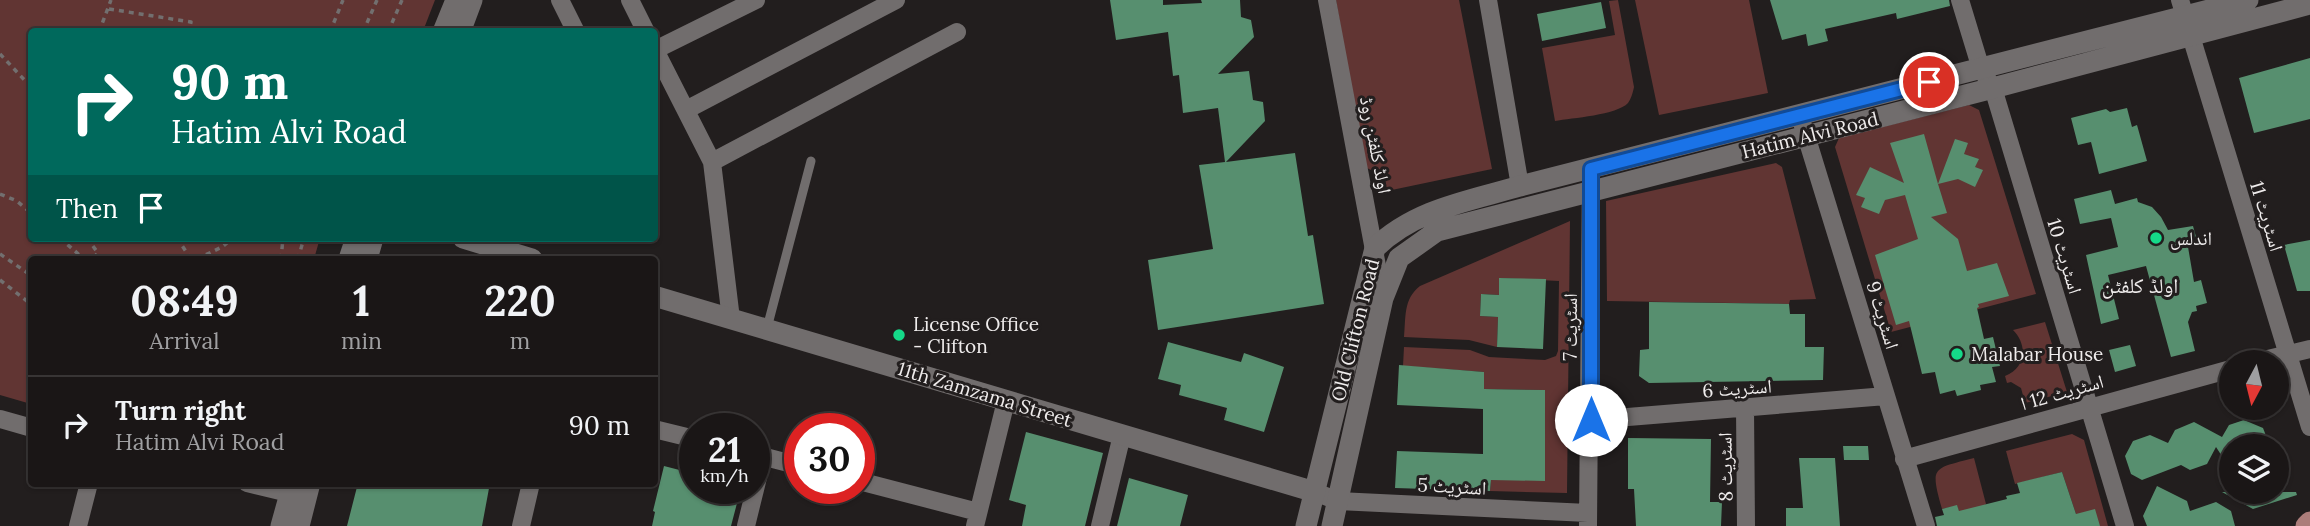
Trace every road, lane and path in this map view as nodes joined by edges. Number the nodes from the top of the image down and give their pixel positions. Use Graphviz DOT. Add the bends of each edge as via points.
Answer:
graph roads {
  1 [pos="111,0"];
  2 [pos="343,0"];
  3 [pos="377,0"];
  4 [pos="402,0"];
  5 [pos="456,0"];
  6 [pos="472,0"];
  7 [pos="560,0"];
  8 [pos="630,0"];
  9 [pos="756,0"];
  10 [pos="896,0"];
  11 [pos="1327,0"];
  12 [pos="1488,0"];
  13 [pos="1960,0"];
  14 [pos="2248,0"];
  15 [pos="2310,4"];
  16 [pos="108,9"];
  17 [pos="2185,18"];
  18 [pos="101,28"];
  19 [pos="190,28"];
  20 [pos="332,28"];
  21 [pos="365,28"];
  22 [pos="390,28"];
  23 [pos="445,28"];
  24 [pos="462,28"];
  25 [pos="574,28"];
  26 [pos="644,28"];
  27 [pos="957,32"];
  28 [pos="658,48"];
  29 [pos="0,54"];
  30 [pos="658,55"];
  31 [pos="1980,69"];
  32 [pos="28,85"];
  33 [pos="1993,88"];
  34 [pos="686,110"];
  35 [pos="1803,126"];
  36 [pos="811,161"];
  37 [pos="712,162"];
  38 [pos="1591,169"];
  39 [pos="1520,186"];
  40 [pos="1591,193"];
  41 [pos="0,194"];
  42 [pos="28,211"];
  43 [pos="65,242"];
  44 [pos="90,242"];
  45 [pos="228,242"];
  46 [pos="476,242"];
  47 [pos="1376,248"];
  48 [pos="0,254"];
  49 [pos="81,256"];
  50 [pos="95,256"];
  51 [pos="203,256"];
  52 [pos="522,256"];
  53 [pos="28,273"];
  54 [pos="0,280"];
  55 [pos="658,297"];
  56 [pos="1383,298"];
  57 [pos="28,302"];
  58 [pos="731,319"];
  59 [pos="767,330"];
  60 [pos="2310,349"];
  61 [pos="2285,350"];
  62 [pos="2289,353"];
  63 [pos="2289,363"];
  64 [pos="2219,372"];
  65 [pos="1886,396"];
  66 [pos="1006,401"];
  67 [pos="2088,406"];
  68 [pos="1745,408"];
  69 [pos="0,419"];
  70 [pos="1591,420"];
  71 [pos="28,427"];
  72 [pos="2310,428"];
  73 [pos="658,430"];
  74 [pos="679,435"];
  75 [pos="1122,435"];
  76 [pos="1904,459"];
  77 [pos="875,486"];
  78 [pos="88,487"];
  79 [pos="282,487"];
  80 [pos="530,487"];
  81 [pos="300,489"];
  82 [pos="1315,492"];
  83 [pos="1338,501"];
  84 [pos="750,504"];
  85 [pos="977,519"];
  86 [pos="1588,520"];
  87 [pos="2310,522"];
  88 [pos="78,526"];
  89 [pos="281,526"];
  90 [pos="299,526"];
  91 [pos="521,526"];
  92 [pos="746,526"];
  93 [pos="1100,526"];
  94 [pos="1306,526"];
  95 [pos="1332,526"];
  96 [pos="1746,526"];
  97 [pos="1926,526"];
  98 [pos="2125,526"];
  99 [pos="2306,526"];
  1 -- 16 [label="path"];
  2 -- 20 [label="path"];
  3 -- 21 [label="path"];
  4 -- 22 [label="path"];
  5 -- 23 [label="street"];
  6 -- 24 [label="street"];
  7 -- 25 [label="street"];
  8 -- 26 [label="street"];
  9 -- 28 [label="street"];
  10 -- 34 [label="street"];
  11 -- 47 [label="street, اولڈ کلفٹن روڈ"];
  12 -- 39 [label="street"];
  13 -- 31 [label="street, اسٹریٹ 10"];
  14 -- 17 [label="street, Hatim Alvi Road"];
  15 -- 17 [label="street, Hatim Alvi Road"];
  16 -- 18 [label="path"];
  16 -- 19 [label="path" via="191,22"];
  17 -- 31 [label="street, Hatim Alvi Road"];
  17 -- 33 [label="street, Hatim Alvi Road"];
  17 -- 61 [label="street, اسٹریٹ 11"];
  27 -- 37 [label="street"];
  29 -- 32 [label="path"];
  30 -- 34 [label="street"];
  31 -- 33 [label="street, اسٹریٹ 10"];
  31 -- 35 [label="street, Hatim Alvi Road"];
  33 -- 35 [label="street, Hatim Alvi Road"];
  33 -- 67 [label="street, اسٹریٹ 10"];
  34 -- 37 [label="street"];
  35 -- 38 [label="street, Hatim Alvi Road"];
  35 -- 40 [label="street, Hatim Alvi Road"];
  35 -- 65 [label="street, اسٹریٹ 9"];
  36 -- 59 [label="lane"];
  37 -- 58 [label="street"];
  38 -- 39 [label="street, Hatim Alvi Road"];
  38 -- 40 [label="street, اسٹریٹ 7"];
  39 -- 47 [label="street, Old Clifton Road" via="1421,215"];
  40 -- 56 [label="street, Hatim Alvi Road" via="1437,231 1399,258"];
  40 -- 70 [label="street, اسٹریٹ 7"];
  41 -- 42 [label="path"];
  43 -- 49 [label="path"];
  44 -- 50 [label="path" via="98,253"];
  45 -- 51 [label="path"];
  46 -- 52 [label="street"];
  47 -- 56 [label="street, اولڈ کلفٹن روڈ"];
  47 -- 82 [label="street, Old Clifton Road"];
  48 -- 53 [label="path"];
  54 -- 57 [label="path"];
  55 -- 58 [label="street, 11th Zamzama Street"];
  56 -- 83 [label="street, Old Clifton Road"];
  58 -- 59 [label="street, 11th Zamzama Street"];
  59 -- 66 [label="street, 11th Zamzama Street"];
  60 -- 62 [label="street"];
  63 -- 72 [label="street, اسٹریٹ 11"];
  64 -- 67 [label="street, اسٹریٹ 12 ا"];
  65 -- 68 [label="street, اسٹریٹ 6"];
  65 -- 76 [label="street, اسٹریٹ 9"];
  66 -- 75 [label="street, 11th Zamzama Street"];
  66 -- 85 [label="street"];
  67 -- 76 [label="street, اسٹریٹ 12 ا"];
  67 -- 98 [label="street, اسٹریٹ 10"];
  68 -- 70 [label="street, اسٹریٹ 6"];
  68 -- 96 [label="street, اسٹریٹ 8"];
  69 -- 71 [label="street"];
  70 -- 86 [label="street, اسٹریٹ 7"];
  73 -- 74 [label="street"];
  75 -- 82 [label="street, 11th Zamzama Street"];
  75 -- 93 [label="street"];
  76 -- 97 [label="street, اسٹریٹ 9"];
  77 -- 85 [label="street"];
  78 -- 88 [label="street"];
  79 -- 81 [label="street"];
  80 -- 91 [label="street"];
  81 -- 89 [label="street"];
  81 -- 90 [label="street"];
  82 -- 83 [label="street, اسٹریٹ 5"];
  82 -- 94 [label="street, Old Clifton Road"];
  83 -- 86 [label="street, اسٹریٹ 5"];
  83 -- 95 [label="street, Old Clifton Road"];
  84 -- 92 [label="street"];
  87 -- 99 [label="main road"];
}
